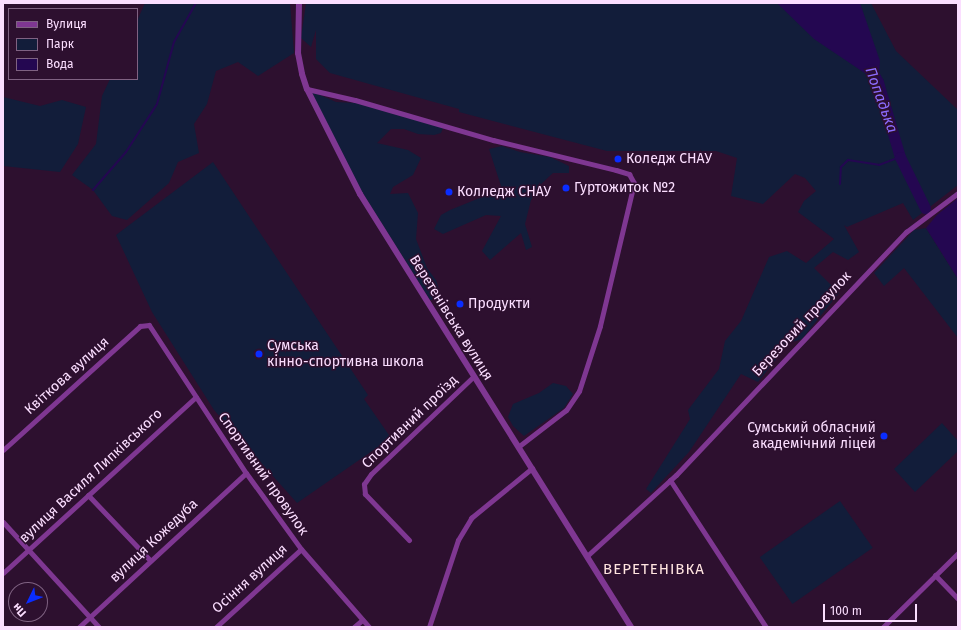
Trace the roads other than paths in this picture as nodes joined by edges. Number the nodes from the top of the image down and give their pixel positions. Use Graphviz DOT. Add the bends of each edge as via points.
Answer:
graph roads {
  1 [pos="299,3"];
  2 [pos="307,89"];
  3 [pos="958,193"];
  4 [pos="149,325"];
  5 [pos="473,377"];
  6 [pos="196,396"];
  7 [pos="519,446"];
  8 [pos="3,450"];
  9 [pos="532,468"];
  10 [pos="246,474"];
  11 [pos="670,480"];
  12 [pos="88,496"];
  13 [pos="3,522"];
  14 [pos="409,540"];
  15 [pos="301,549"];
  16 [pos="29,550"];
  17 [pos="958,553"];
  18 [pos="588,555"];
  19 [pos="150,560"];
  20 [pos="3,573"];
  21 [pos="935,575"];
  22 [pos="958,600"];
  23 [pos="90,617"];
  24 [pos="362,620"];
  25 [pos="79,627"];
  26 [pos="98,627"];
  27 [pos="216,627"];
  28 [pos="354,627"];
  29 [pos="369,627"];
  30 [pos="429,627"];
  31 [pos="632,627"];
  32 [pos="766,627"];
  33 [pos="883,627"];
  1 -- 2 [label="street, Веретенівська вулиця" via="298,53"];
  2 -- 5 [label="street, Веретенівська вулиця" via="360,194"];
  2 -- 7 [label="street" via="355,100 493,140 616,170 628,174 634,183 600,326 579,391 566,410"];
  3 -- 11 [label="street, Березовий провулок" via="906,232"];
  4 -- 6 [label="street, Спортивний провулок"];
  4 -- 8 [label="street, Квіткова вулиця" via="140,326"];
  5 -- 7 [label="street, Веретенівська вулиця"];
  5 -- 14 [label="street, Спортивний проїзд" via="364,484 365,494"];
  6 -- 10 [label="street, Спортивний провулок"];
  6 -- 12 [label="street, вулиця Василя Липківського"];
  7 -- 9 [label="street, Веретенівська вулиця"];
  9 -- 18 [label="street, Веретенівська вулиця"];
  9 -- 30 [label="street" via="471,518 458,540"];
  10 -- 15 [label="street, Спортивний провулок"];
  10 -- 19 [label="street, вулиця Кожедуба"];
  11 -- 18 [label="street, Березовий провулок"];
  11 -- 32 [label="street"];
  12 -- 16 [label="street, вулиця Василя Липківського"];
  12 -- 19 [label="street"];
  13 -- 16 [label="street"];
  15 -- 24 [label="street, Спортивний провулок"];
  15 -- 27 [label="street, Осіння вулиця"];
  16 -- 20 [label="street, вулиця Василя Липківського"];
  16 -- 23 [label="street"];
  17 -- 21 [label="street"];
  18 -- 31 [label="street, Веретенівська вулиця"];
  19 -- 23 [label="street, вулиця Кожедуба"];
  21 -- 22 [label="street"];
  21 -- 33 [label="street"];
  23 -- 25 [label="street, вулиця Кожедуба"];
  23 -- 26 [label="street"];
  24 -- 28 [label="street"];
  24 -- 29 [label="street, Спортивний провулок"];
}
